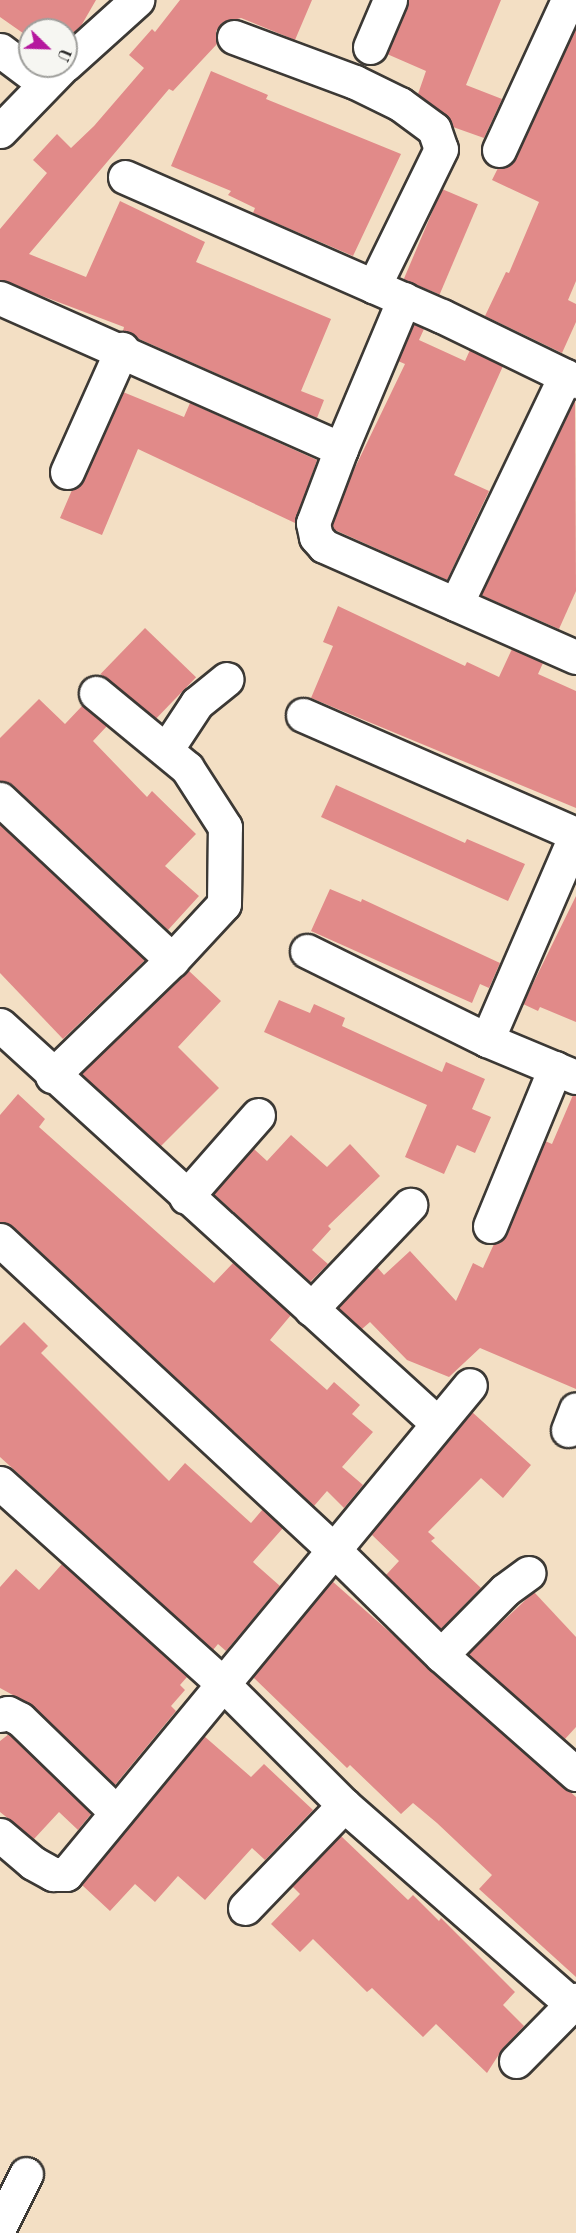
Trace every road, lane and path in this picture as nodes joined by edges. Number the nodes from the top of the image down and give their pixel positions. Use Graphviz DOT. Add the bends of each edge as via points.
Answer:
graph roads {
  1 [pos="137,0"];
  2 [pos="390,0"];
  3 [pos="568,0"];
  4 [pos="234,37"];
  5 [pos="370,47"];
  6 [pos="0,50"];
  7 [pos="78,53"];
  8 [pos="18,57"];
  9 [pos="51,78"];
  10 [pos="0,131"];
  11 [pos="500,150"];
  12 [pos="125,177"];
  13 [pos="374,286"];
  14 [pos="0,298"];
  15 [pos="404,299"];
  16 [pos="122,350"];
  17 [pos="570,379"];
  18 [pos="341,448"];
  19 [pos="68,472"];
  20 [pos="456,604"];
  21 [pos="576,657"];
  22 [pos="227,679"];
  23 [pos="96,693"];
  24 [pos="303,715"];
  25 [pos="166,750"];
  26 [pos="0,799"];
  27 [pos="576,834"];
  28 [pos="307,951"];
  29 [pos="172,960"];
  30 [pos="0,1025"];
  31 [pos="487,1040"];
  32 [pos="566,1072"];
  33 [pos="52,1076"];
  34 [pos="258,1115"];
  35 [pos="186,1197"];
  36 [pos="410,1205"];
  37 [pos="490,1226"];
  38 [pos="0,1240"];
  39 [pos="311,1309"];
  40 [pos="470,1385"];
  41 [pos="436,1422"];
  42 [pos="0,1483"];
  43 [pos="334,1550"];
  44 [pos="528,1573"];
  45 [pos="441,1655"];
  46 [pos="222,1683"];
  47 [pos="0,1715"];
  48 [pos="575,1772"];
  49 [pos="344,1805"];
  50 [pos="116,1812"];
  51 [pos="0,1835"];
  52 [pos="245,1908"];
  53 [pos="574,2002"];
  54 [pos="516,2061"];
  55 [pos="26,2174"];
  56 [pos="0,2226"];
  1 -- 7 [label="street"];
  2 -- 5 [label="street"];
  3 -- 11 [label="street"];
  4 -- 13 [label="street" via="373,91 400,104 434,129 441,149"];
  6 -- 8 [label="street"];
  9 -- 10 [label="street"];
  12 -- 13 [label="street"];
  13 -- 15 [label="street"];
  14 -- 16 [label="street"];
  15 -- 17 [label="street"];
  15 -- 18 [label="street"];
  16 -- 18 [label="street"];
  16 -- 19 [label="street"];
  17 -- 20 [label="street"];
  18 -- 20 [label="street" via="313,524 315,537 324,546"];
  20 -- 21 [label="street"];
  22 -- 25 [label="street" via="198,703"];
  23 -- 25 [label="street"];
  24 -- 27 [label="street"];
  25 -- 29 [label="street" via="187,768 225,827 224,904"];
  26 -- 29 [label="street"];
  27 -- 31 [label="street"];
  28 -- 31 [label="street"];
  29 -- 33 [label="street"];
  30 -- 33 [label="street"];
  31 -- 32 [label="street"];
  32 -- 37 [label="street"];
  33 -- 35 [label="street"];
  34 -- 35 [label="street"];
  35 -- 39 [label="street"];
  36 -- 39 [label="street"];
  38 -- 43 [label="street"];
  39 -- 41 [label="street"];
  40 -- 41 [label="street"];
  41 -- 43 [label="street"];
  42 -- 46 [label="street"];
  43 -- 45 [label="street"];
  43 -- 46 [label="street"];
  44 -- 45 [label="street" via="505,1590"];
  45 -- 48 [label="street"];
  46 -- 49 [label="street"];
  46 -- 50 [label="street"];
  47 -- 50 [label="street" via="8,1713 20,1719"];
  49 -- 52 [label="street"];
  49 -- 53 [label="street"];
  50 -- 51 [label="street" via="66,1874 53,1874"];
  53 -- 54 [label="street"];
  55 -- 56 [label="street"];
}
